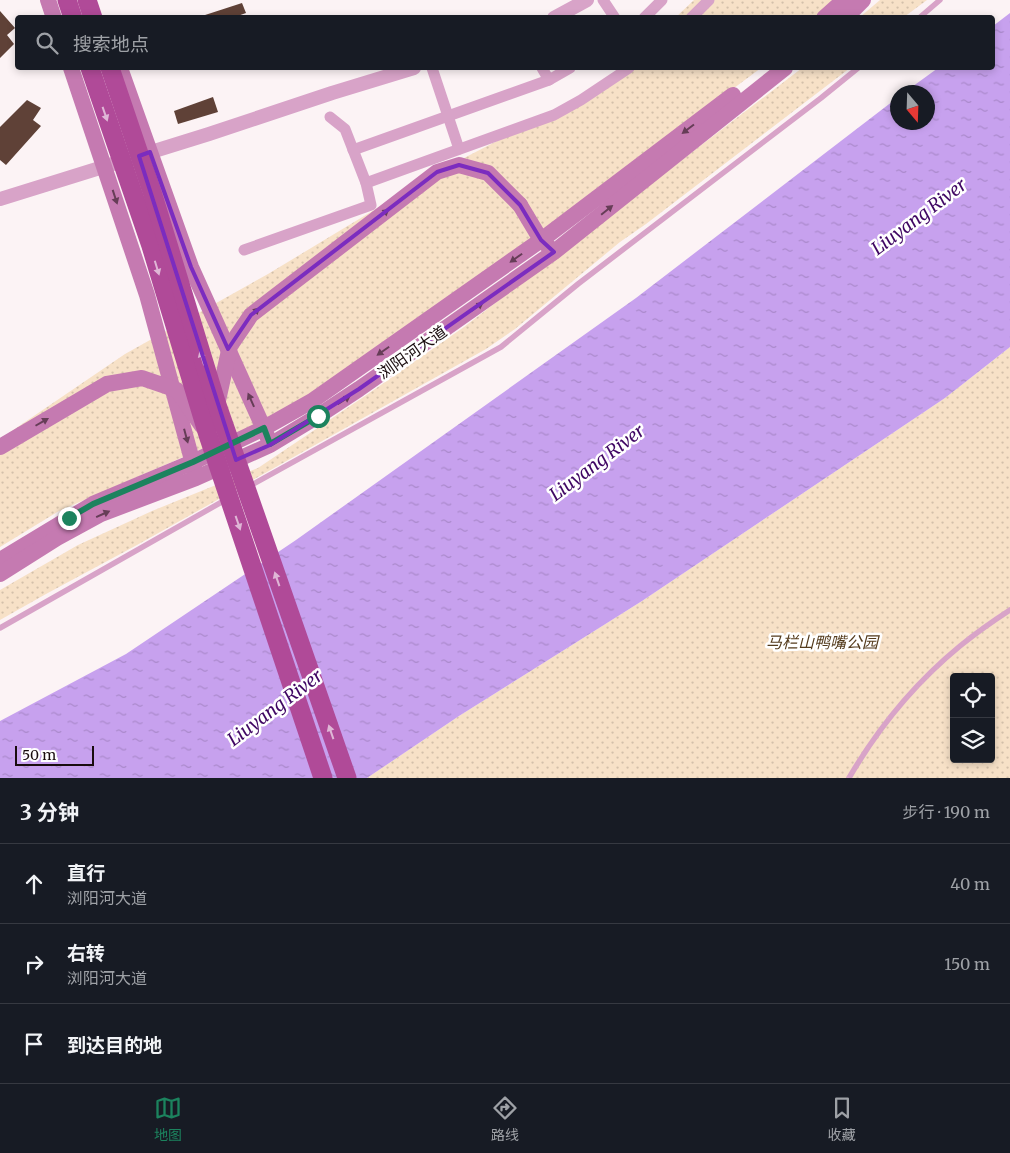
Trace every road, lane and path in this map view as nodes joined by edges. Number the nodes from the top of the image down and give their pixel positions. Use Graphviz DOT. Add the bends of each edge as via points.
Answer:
graph roads {
  1 [pos="48,0"];
  2 [pos="67,0"];
  3 [pos="87,0"];
  4 [pos="96,0"];
  5 [pos="587,0"];
  6 [pos="603,0"];
  7 [pos="662,0"];
  8 [pos="709,0"];
  9 [pos="844,0"];
  10 [pos="863,0"];
  11 [pos="940,0"];
  12 [pos="53,15"];
  13 [pos="72,15"];
  14 [pos="92,15"];
  15 [pos="101,15"];
  16 [pos="560,15"];
  17 [pos="612,15"];
  18 [pos="647,15"];
  19 [pos="695,15"];
  20 [pos="827,15"];
  21 [pos="848,15"];
  22 [pos="922,15"];
  23 [pos="72,70"];
  24 [pos="91,70"];
  25 [pos="111,70"];
  26 [pos="121,70"];
  27 [pos="407,70"];
  28 [pos="433,70"];
  29 [pos="543,70"];
  30 [pos="566,70"];
  31 [pos="627,70"];
  32 [pos="765,70"];
  33 [pos="782,70"];
  34 [pos="856,70"];
  35 [pos="549,80"];
  36 [pos="448,116"];
  37 [pos="330,117"];
  38 [pos="459,149"];
  39 [pos="353,150"];
  40 [pos="150,152"];
  41 [pos="105,167"];
  42 [pos="366,183"];
  43 [pos="0,199"];
  44 [pos="541,240"];
  45 [pos="244,250"];
  46 [pos="554,252"];
  47 [pos="216,405"];
  48 [pos="264,428"];
  49 [pos="208,435"];
  50 [pos="270,444"];
  51 [pos="0,447"];
  52 [pos="193,462"];
  53 [pos="196,478"];
  54 [pos="240,492"];
  55 [pos="231,497"];
  56 [pos="0,560"];
  57 [pos="0,574"];
  58 [pos="1010,610"];
  59 [pos="0,628"];
  60 [pos="323,778"];
  61 [pos="347,778"];
  62 [pos="849,778"];
  1 -- 12 [label="main road"];
  2 -- 13 [label="highway"];
  3 -- 14 [label="highway"];
  4 -- 15 [label="main road"];
  5 -- 16 [label="street"];
  6 -- 17 [label="street"];
  7 -- 18 [label="street"];
  8 -- 19 [label="street"];
  9 -- 20 [label="main road"];
  10 -- 21 [label="main road"];
  11 -- 22 [label="lane"];
  23 -- 41 [label="main road"];
  24 -- 49 [label="highway, one-way, bridge" via="151,246"];
  47 -- 25 [label="highway, one-way, bridge" via="152,192"];
  26 -- 40 [label="main road"];
  27 -- 40 [label="street"];
  28 -- 36 [label="street"];
  29 -- 35 [label="street"];
  30 -- 35 [label="street"];
  31 -- 38 [label="street" via="554,115"];
  32 -- 44 [label="main road, 浏阳河大道, one-way"];
  46 -- 33 [label="main road, 浏阳河大道, one-way"];
  34 -- 54 [label="lane" via="501,347"];
  35 -- 36 [label="street"];
  36 -- 38 [label="street"];
  36 -- 39 [label="street"];
  37 -- 39 [label="street" via="345,129"];
  38 -- 42 [label="street"];
  39 -- 42 [label="street"];
  40 -- 41 [label="street"];
  48 -- 40 [label="main road, one-way" via="191,267"];
  41 -- 43 [label="street"];
  41 -- 52 [label="main road, one-way" via="147,295"];
  42 -- 45 [label="street" via="371,205"];
  44 -- 46 [label="main road"];
  47 -- 44 [label="main road, one-way, bridge" via="230,346 251,315 437,172 459,165 488,173 520,205"];
  44 -- 48 [label="main road, 浏阳河大道, one-way" via="312,402"];
  50 -- 46 [label="main road, 浏阳河大道, one-way" via="360,389"];
  61 -- 47 [label="highway, one-way, bridge"];
  48 -- 50 [label="main road"];
  48 -- 52 [label="main road, 浏阳河大道"];
  51 -- 49 [label="main road, one-way, bridge" via="107,384 142,378 177,390"];
  49 -- 60 [label="highway, one-way, bridge"];
  50 -- 53 [label="main road, 浏阳河大道"];
  52 -- 53 [label="main road"];
  52 -- 56 [label="main road, 浏阳河大道" via="93,504"];
  57 -- 53 [label="main road, 浏阳河大道, one-way" via="102,514"];
  55 -- 59 [label="lane"];
  58 -- 62 [label="lane" via="960,645 927,675 891,715"];
}
